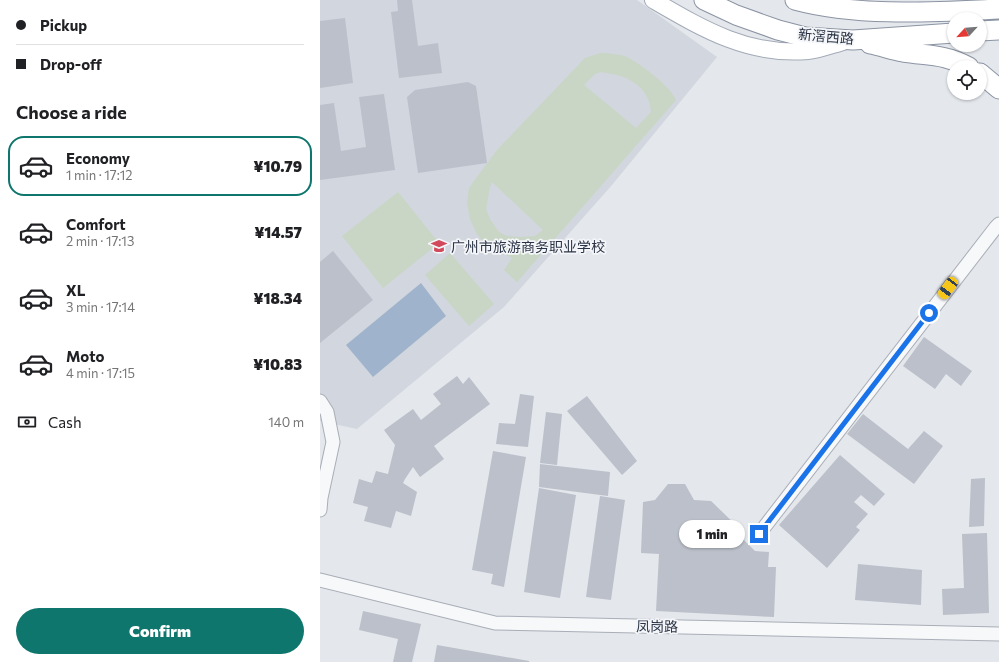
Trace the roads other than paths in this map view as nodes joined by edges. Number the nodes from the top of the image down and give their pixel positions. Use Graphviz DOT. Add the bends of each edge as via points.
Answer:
graph roads {
  1 [pos="653,0"];
  2 [pos="794,0"];
  3 [pos="959,0"];
  4 [pos="715,3"];
  5 [pos="999,9"];
  6 [pos="929,12"];
  7 [pos="999,30"];
  8 [pos="987,31"];
  9 [pos="947,33"];
  10 [pos="854,40"];
  11 [pos="954,60"];
  12 [pos="987,79"];
  13 [pos="999,90"];
  14 [pos="999,224"];
  15 [pos="320,401"];
  16 [pos="320,510"];
  17 [pos="759,534"];
  18 [pos="320,580"];
  19 [pos="999,634"];
  1 -- 10 [label="main road" via="702,28 752,47 782,52 809,51"];
  2 -- 6 [label="highway, 新滘西路" via="849,9"];
  3 -- 6 [label="highway"];
  4 -- 10 [label="highway, 新滘西路" via="736,15 778,30 805,37"];
  5 -- 6 [label="highway, 新滘西路"];
  7 -- 8 [label="highway"];
  9 -- 10 [label="highway, 新滘西路"];
  10 -- 11 [label="highway"];
  12 -- 13 [label="highway"];
  14 -- 17 [label="street"];
  15 -- 16 [label="street" via="327,412 332,442"];
  18 -- 19 [label="street, 凤岗路" via="495,623"];
}
